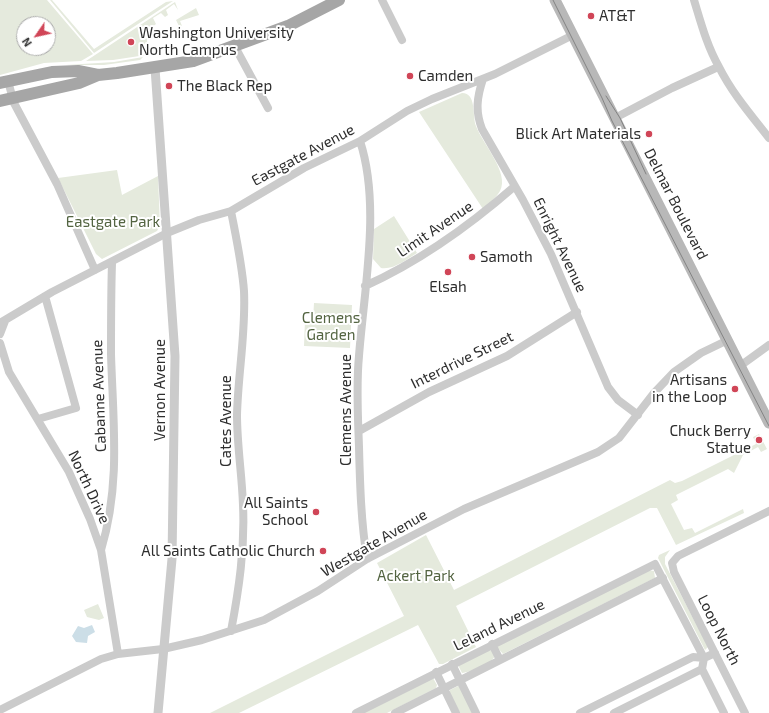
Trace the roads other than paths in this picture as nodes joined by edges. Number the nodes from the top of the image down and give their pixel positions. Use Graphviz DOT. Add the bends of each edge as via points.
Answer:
graph roads {
  1 [pos="339,0"];
  2 [pos="382,0"];
  3 [pos="555,0"];
  4 [pos="694,0"];
  5 [pos="573,35"];
  6 [pos="402,40"];
  7 [pos="234,45"];
  8 [pos="718,67"];
  9 [pos="155,68"];
  10 [pos="98,75"];
  11 [pos="483,79"];
  12 [pos="4,82"];
  13 [pos="12,98"];
  14 [pos="0,101"];
  15 [pos="268,108"];
  16 [pos="615,118"];
  17 [pos="769,138"];
  18 [pos="360,141"];
  19 [pos="515,186"];
  20 [pos="231,211"];
  21 [pos="167,233"];
  22 [pos="112,263"];
  23 [pos="95,270"];
  24 [pos="365,286"];
  25 [pos="45,296"];
  26 [pos="577,312"];
  27 [pos="3,322"];
  28 [pos="0,334"];
  29 [pos="728,340"];
  30 [pos="0,343"];
  31 [pos="769,345"];
  32 [pos="740,366"];
  33 [pos="638,414"];
  34 [pos="38,420"];
  35 [pos="769,423"];
  36 [pos="359,431"];
  37 [pos="769,511"];
  38 [pos="101,550"];
  39 [pos="367,559"];
  40 [pos="663,578"];
  41 [pos="231,631"];
  42 [pos="492,644"];
  43 [pos="163,649"];
  44 [pos="715,653"];
  45 [pos="118,654"];
  46 [pos="704,658"];
  47 [pos="500,660"];
  48 [pos="452,664"];
  49 [pos="702,669"];
  50 [pos="436,672"];
  51 [pos="657,675"];
  52 [pos="460,680"];
  53 [pos="444,688"];
  54 [pos="664,688"];
  55 [pos="0,710"];
  56 [pos="158,713"];
  57 [pos="356,713"];
  58 [pos="395,713"];
  59 [pos="456,713"];
  60 [pos="476,713"];
  61 [pos="580,713"];
  62 [pos="614,713"];
  63 [pos="724,713"];
  64 [pos="745,713"];
  1 -- 7 [label="main road" via="288,26"];
  2 -- 6 [label="street"];
  3 -- 5 [label="main road, Delmar Boulevard"];
  4 -- 8 [label="street"];
  5 -- 11 [label="street, Eastgate Avenue"];
  5 -- 16 [label="main road, Delmar Boulevard"];
  7 -- 9 [label="main road" via="194,61"];
  7 -- 15 [label="street"];
  8 -- 16 [label="street"];
  8 -- 17 [label="street"];
  9 -- 10 [label="main road"];
  9 -- 21 [label="street, Vernon Avenue"];
  10 -- 12 [label="main road" via="78,71 59,72"];
  10 -- 13 [label="main road" via="79,83"];
  11 -- 18 [label="street, Eastgate Avenue" via="435,97 407,111"];
  11 -- 19 [label="street, Enright Avenue" via="477,104 478,119"];
  12 -- 13 [label="street"];
  13 -- 14 [label="main road"];
  13 -- 23 [label="street" via="57,184"];
  16 -- 29 [label="main road, Delmar Boulevard"];
  18 -- 20 [label="street, Eastgate Avenue" via="304,168"];
  18 -- 24 [label="street, Clemens Avenue" via="367,169 370,215"];
  19 -- 24 [label="street, Limit Avenue" via="456,234 407,266"];
  19 -- 26 [label="street, Enright Avenue" via="551,254"];
  20 -- 21 [label="street, Eastgate Avenue"];
  20 -- 41 [label="street, Cates Avenue" via="244,292 244,330 237,416 243,505 243,551"];
  21 -- 22 [label="street, Eastgate Avenue"];
  21 -- 43 [label="street, Vernon Avenue" via="175,356 172,559"];
  22 -- 23 [label="street, Eastgate Avenue"];
  22 -- 38 [label="street, Cabanne Avenue" via="116,458 112,504"];
  23 -- 25 [label="street, Eastgate Avenue"];
  24 -- 36 [label="street, Clemens Avenue" via="358,357"];
  25 -- 27 [label="street, Eastgate Avenue"];
  25 -- 34 [label="street" via="76,408"];
  26 -- 33 [label="street, Enright Avenue" via="612,392 618,400"];
  26 -- 36 [label="street, Interdrive Street" via="507,356 429,392"];
  27 -- 28 [label="street"];
  29 -- 32 [label="main road, Delmar Boulevard"];
  29 -- 33 [label="street, Westgate Avenue" via="701,353 674,372"];
  30 -- 34 [label="street, North Drive" via="9,372"];
  31 -- 32 [label="street"];
  32 -- 35 [label="main road, Delmar Boulevard"];
  33 -- 39 [label="street, Westgate Avenue" via="619,438 598,452 464,508"];
  34 -- 38 [label="street, North Drive" via="69,472"];
  36 -- 39 [label="street, Clemens Avenue" via="362,516"];
  37 -- 44 [label="street, Loop North" via="672,563 674,572"];
  38 -- 45 [label="street, North Drive"];
  39 -- 41 [label="street, Westgate Avenue" via="264,620"];
  40 -- 42 [label="street, Leland Avenue" via="655,564"];
  40 -- 46 [label="street"];
  40 -- 47 [label="street, Leland Avenue"];
  41 -- 43 [label="street, Westgate Avenue"];
  42 -- 47 [label="street"];
  42 -- 48 [label="street, Leland Avenue"];
  43 -- 45 [label="street, Westgate Avenue"];
  43 -- 56 [label="street, Vernon Avenue"];
  44 -- 46 [label="street"];
  44 -- 64 [label="street, Loop North"];
  45 -- 55 [label="street, Westgate Avenue" via="101,659"];
  46 -- 49 [label="street"];
  46 -- 51 [label="street" via="693,656"];
  47 -- 52 [label="street, Leland Avenue"];
  48 -- 50 [label="street, Leland Avenue"];
  48 -- 52 [label="street"];
  49 -- 54 [label="street"];
  49 -- 63 [label="street"];
  50 -- 53 [label="street"];
  50 -- 57 [label="street, Leland Avenue"];
  51 -- 54 [label="street"];
  51 -- 61 [label="street"];
  52 -- 53 [label="street, Leland Avenue"];
  52 -- 60 [label="street"];
  53 -- 58 [label="street, Leland Avenue"];
  53 -- 59 [label="street"];
  54 -- 62 [label="street"];
}
